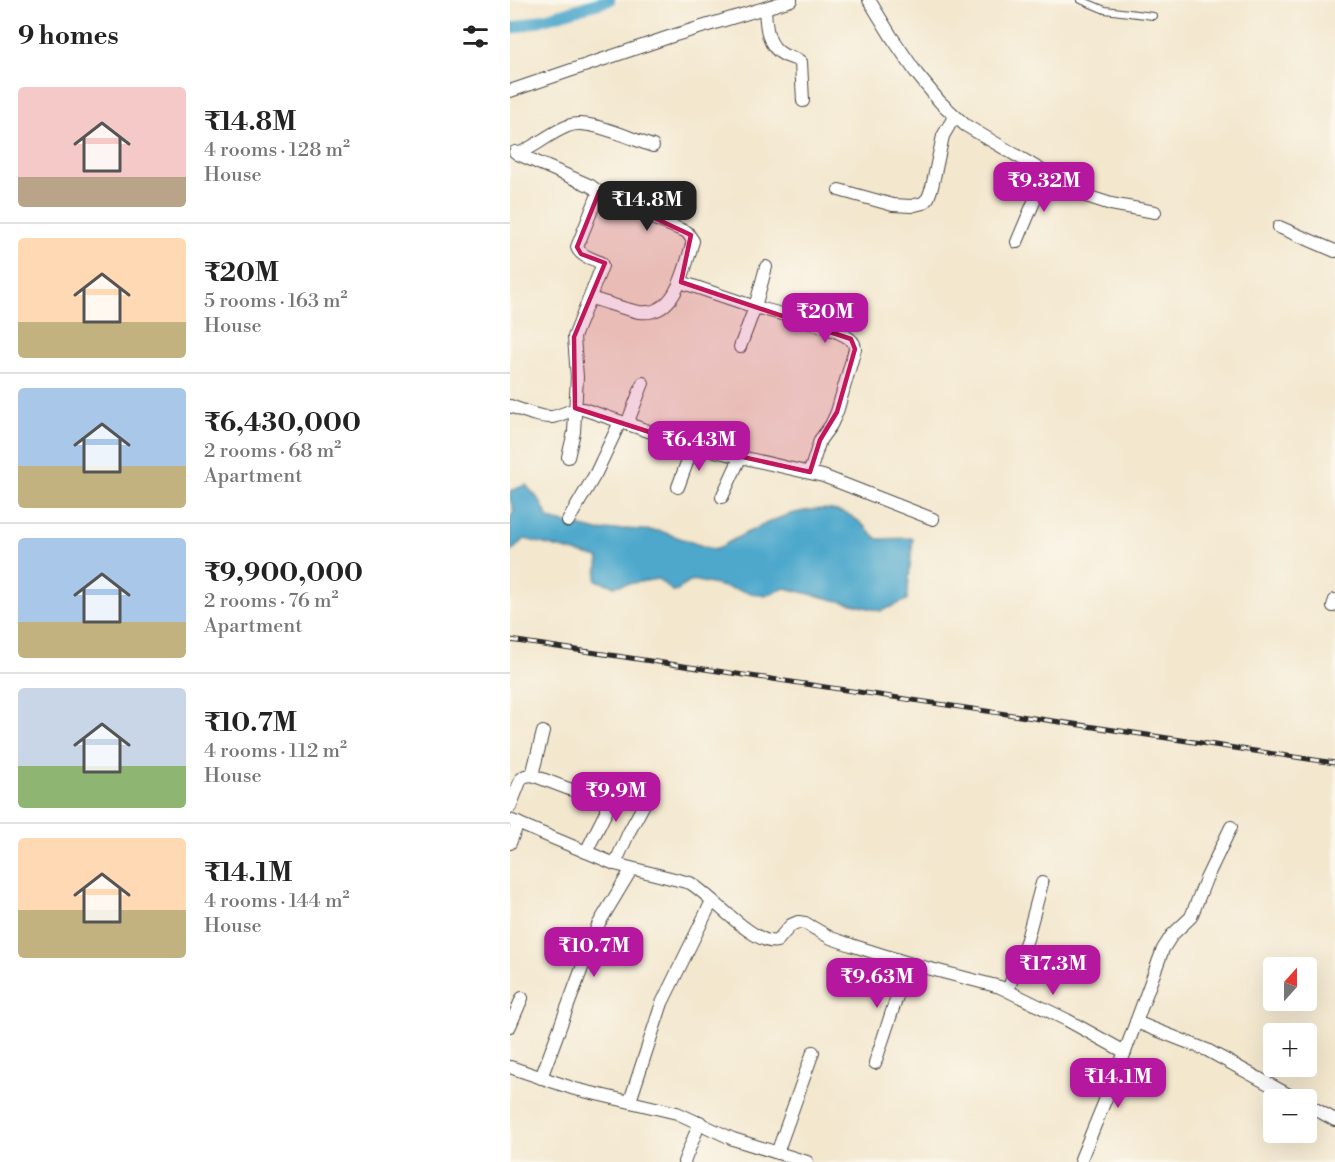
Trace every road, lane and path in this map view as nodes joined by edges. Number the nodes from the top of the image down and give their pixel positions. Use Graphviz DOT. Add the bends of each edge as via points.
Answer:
graph roads {
  1 [pos="791,0"];
  2 [pos="869,0"];
  3 [pos="1081,0"];
  4 [pos="765,8"];
  5 [pos="1153,16"];
  6 [pos="510,91"];
  7 [pos="803,101"];
  8 [pos="954,117"];
  9 [pos="653,146"];
  10 [pos="512,152"];
  11 [pos="1046,173"];
  12 [pos="839,190"];
  13 [pos="599,192"];
  14 [pos="1155,212"];
  15 [pos="1279,227"];
  16 [pos="1017,242"];
  17 [pos="1335,251"];
  18 [pos="766,267"];
  19 [pos="681,282"];
  20 [pos="590,298"];
  21 [pos="755,307"];
  22 [pos="740,347"];
  23 [pos="643,383"];
  24 [pos="510,406"];
  25 [pos="575,408"];
  26 [pos="624,423"];
  27 [pos="693,446"];
  28 [pos="741,456"];
  29 [pos="568,457"];
  30 [pos="810,472"];
  31 [pos="678,487"];
  32 [pos="722,497"];
  33 [pos="933,519"];
  34 [pos="568,521"];
  35 [pos="543,732"];
  36 [pos="532,775"];
  37 [pos="648,796"];
  38 [pos="510,807"];
  39 [pos="514,821"];
  40 [pos="1231,827"];
  41 [pos="510,843"];
  42 [pos="586,852"];
  43 [pos="615,864"];
  44 [pos="631,870"];
  45 [pos="1042,883"];
  46 [pos="712,901"];
  47 [pos="908,963"];
  48 [pos="1008,990"];
  49 [pos="522,998"];
  50 [pos="1136,1022"];
  51 [pos="510,1026"];
  52 [pos="813,1052"];
  53 [pos="1125,1052"];
  54 [pos="875,1064"];
  55 [pos="510,1067"];
  56 [pos="541,1078"];
  57 [pos="1278,1089"];
  58 [pos="630,1101"];
  59 [pos="1317,1110"];
  60 [pos="1335,1120"];
  61 [pos="700,1122"];
  62 [pos="777,1153"];
  63 [pos="684,1162"];
  64 [pos="807,1162"];
  65 [pos="1082,1162"];
  1 -- 4 [label="street"];
  2 -- 8 [label="street" via="917,74"];
  3 -- 5 [label="lane" via="1106,10"];
  4 -- 6 [label="street"];
  4 -- 7 [label="street" via="773,46 801,62"];
  8 -- 11 [label="street"];
  8 -- 12 [label="street" via="943,136 928,198 922,203 893,205"];
  9 -- 10 [label="street" via="589,124 574,123"];
  10 -- 13 [label="street"];
  11 -- 14 [label="street" via="1095,200"];
  11 -- 16 [label="street"];
  13 -- 19 [label="street" via="612,202 691,235 693,241"];
  13 -- 20 [label="street" via="577,247 581,254 602,266"];
  15 -- 17 [label="street"];
  18 -- 21 [label="street"];
  19 -- 20 [label="street" via="672,297 650,312"];
  19 -- 21 [label="street"];
  20 -- 25 [label="street" via="574,338"];
  21 -- 22 [label="street"];
  21 -- 30 [label="street" via="827,328 854,344 837,412 820,440"];
  23 -- 26 [label="street"];
  24 -- 25 [label="street" via="544,417"];
  25 -- 26 [label="street"];
  25 -- 29 [label="street"];
  26 -- 27 [label="street"];
  26 -- 34 [label="street"];
  27 -- 28 [label="street"];
  27 -- 31 [label="street"];
  28 -- 30 [label="street"];
  28 -- 32 [label="street"];
  30 -- 33 [label="street"];
  35 -- 36 [label="street"];
  36 -- 38 [label="street" via="521,779"];
  36 -- 42 [label="street" via="606,803 606,812"];
  37 -- 43 [label="street"];
  39 -- 41 [label="street"];
  39 -- 42 [label="street"];
  40 -- 50 [label="street" via="1191,917 1163,949"];
  42 -- 43 [label="street"];
  43 -- 44 [label="street"];
  44 -- 46 [label="street" via="690,883"];
  44 -- 56 [label="street" via="598,926"];
  45 -- 48 [label="street"];
  46 -- 47 [label="street" via="767,942 777,941 791,925 805,923 840,942"];
  46 -- 58 [label="street" via="662,1003"];
  47 -- 48 [label="street"];
  47 -- 54 [label="street"];
  48 -- 53 [label="street"];
  49 -- 51 [label="street"];
  50 -- 53 [label="street"];
  50 -- 57 [label="street" via="1208,1050"];
  52 -- 62 [label="street"];
  53 -- 65 [label="street"];
  55 -- 56 [label="street"];
  56 -- 58 [label="street"];
  58 -- 61 [label="street"];
  59 -- 60 [label="street"];
  61 -- 62 [label="street" via="733,1139"];
  61 -- 63 [label="street"];
  62 -- 64 [label="street"];
}
